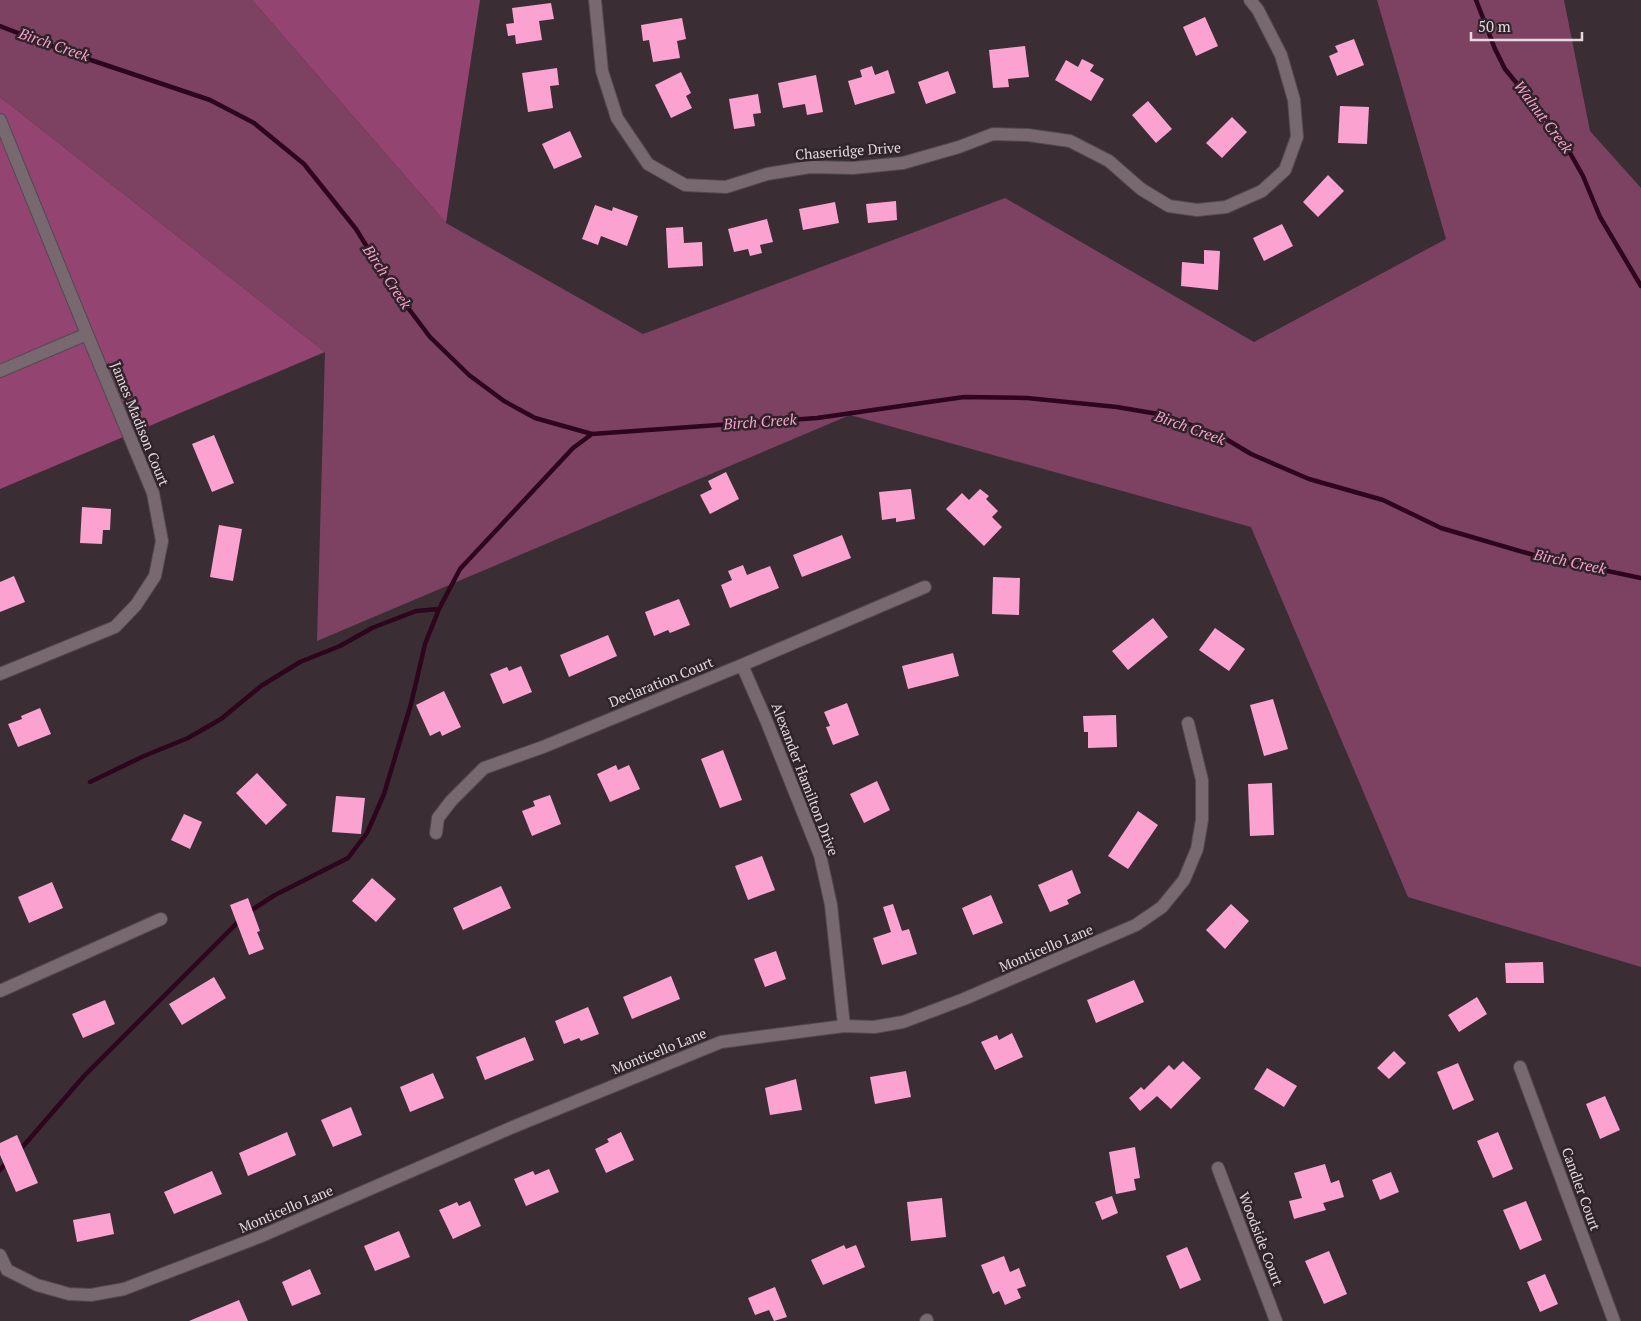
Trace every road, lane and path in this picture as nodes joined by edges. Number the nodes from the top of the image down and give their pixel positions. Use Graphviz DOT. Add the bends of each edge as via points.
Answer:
graph roads {
  1 [pos="595,0"];
  2 [pos="1250,0"];
  3 [pos="0,120"];
  4 [pos="5,149"];
  5 [pos="87,334"];
  6 [pos="0,371"];
  7 [pos="925,587"];
  8 [pos="742,665"];
  9 [pos="0,674"];
  10 [pos="1188,723"];
  11 [pos="436,833"];
  12 [pos="161,918"];
  13 [pos="0,991"];
  14 [pos="844,1026"];
  15 [pos="1520,1067"];
  16 [pos="1218,1168"];
  17 [pos="0,1255"];
  18 [pos="3,1274"];
  19 [pos="1276,1321"];
  20 [pos="1614,1321"];
  1 -- 2 [label="street, Chaseridge Drive" via="602,70 617,118 648,164 685,185 726,187 767,174 810,167 852,168 903,163 993,134 1028,135 1070,141 1109,161 1140,188 1169,206 1197,210 1226,207 1262,190 1285,170 1296,137 1294,100 1281,55"];
  3 -- 4 [label="street, James Madison Court"];
  4 -- 5 [label="street, James Madison Court"];
  5 -- 6 [label="street"];
  5 -- 9 [label="street, James Madison Court" via="153,493 162,541 155,576 136,605 115,626"];
  7 -- 8 [label="street, Declaration Court"];
  8 -- 11 [label="street, Declaration Court" via="484,768 451,800 438,818"];
  8 -- 14 [label="street, Alexander Hamilton Drive" via="820,855 832,905"];
  10 -- 14 [label="street, Monticello Lane" via="1202,780 1202,820 1197,849 1184,880 1162,907 1136,925 903,1022 874,1027"];
  12 -- 13 [label="street"];
  14 -- 18 [label="street, Monticello Lane" via="721,1042 514,1127 259,1238 124,1289 91,1295 69,1294"];
  15 -- 20 [label="street, Candler Court"];
  16 -- 19 [label="street, Woodside Court"];
  17 -- 18 [label="street, Monticello Lane"];
}
